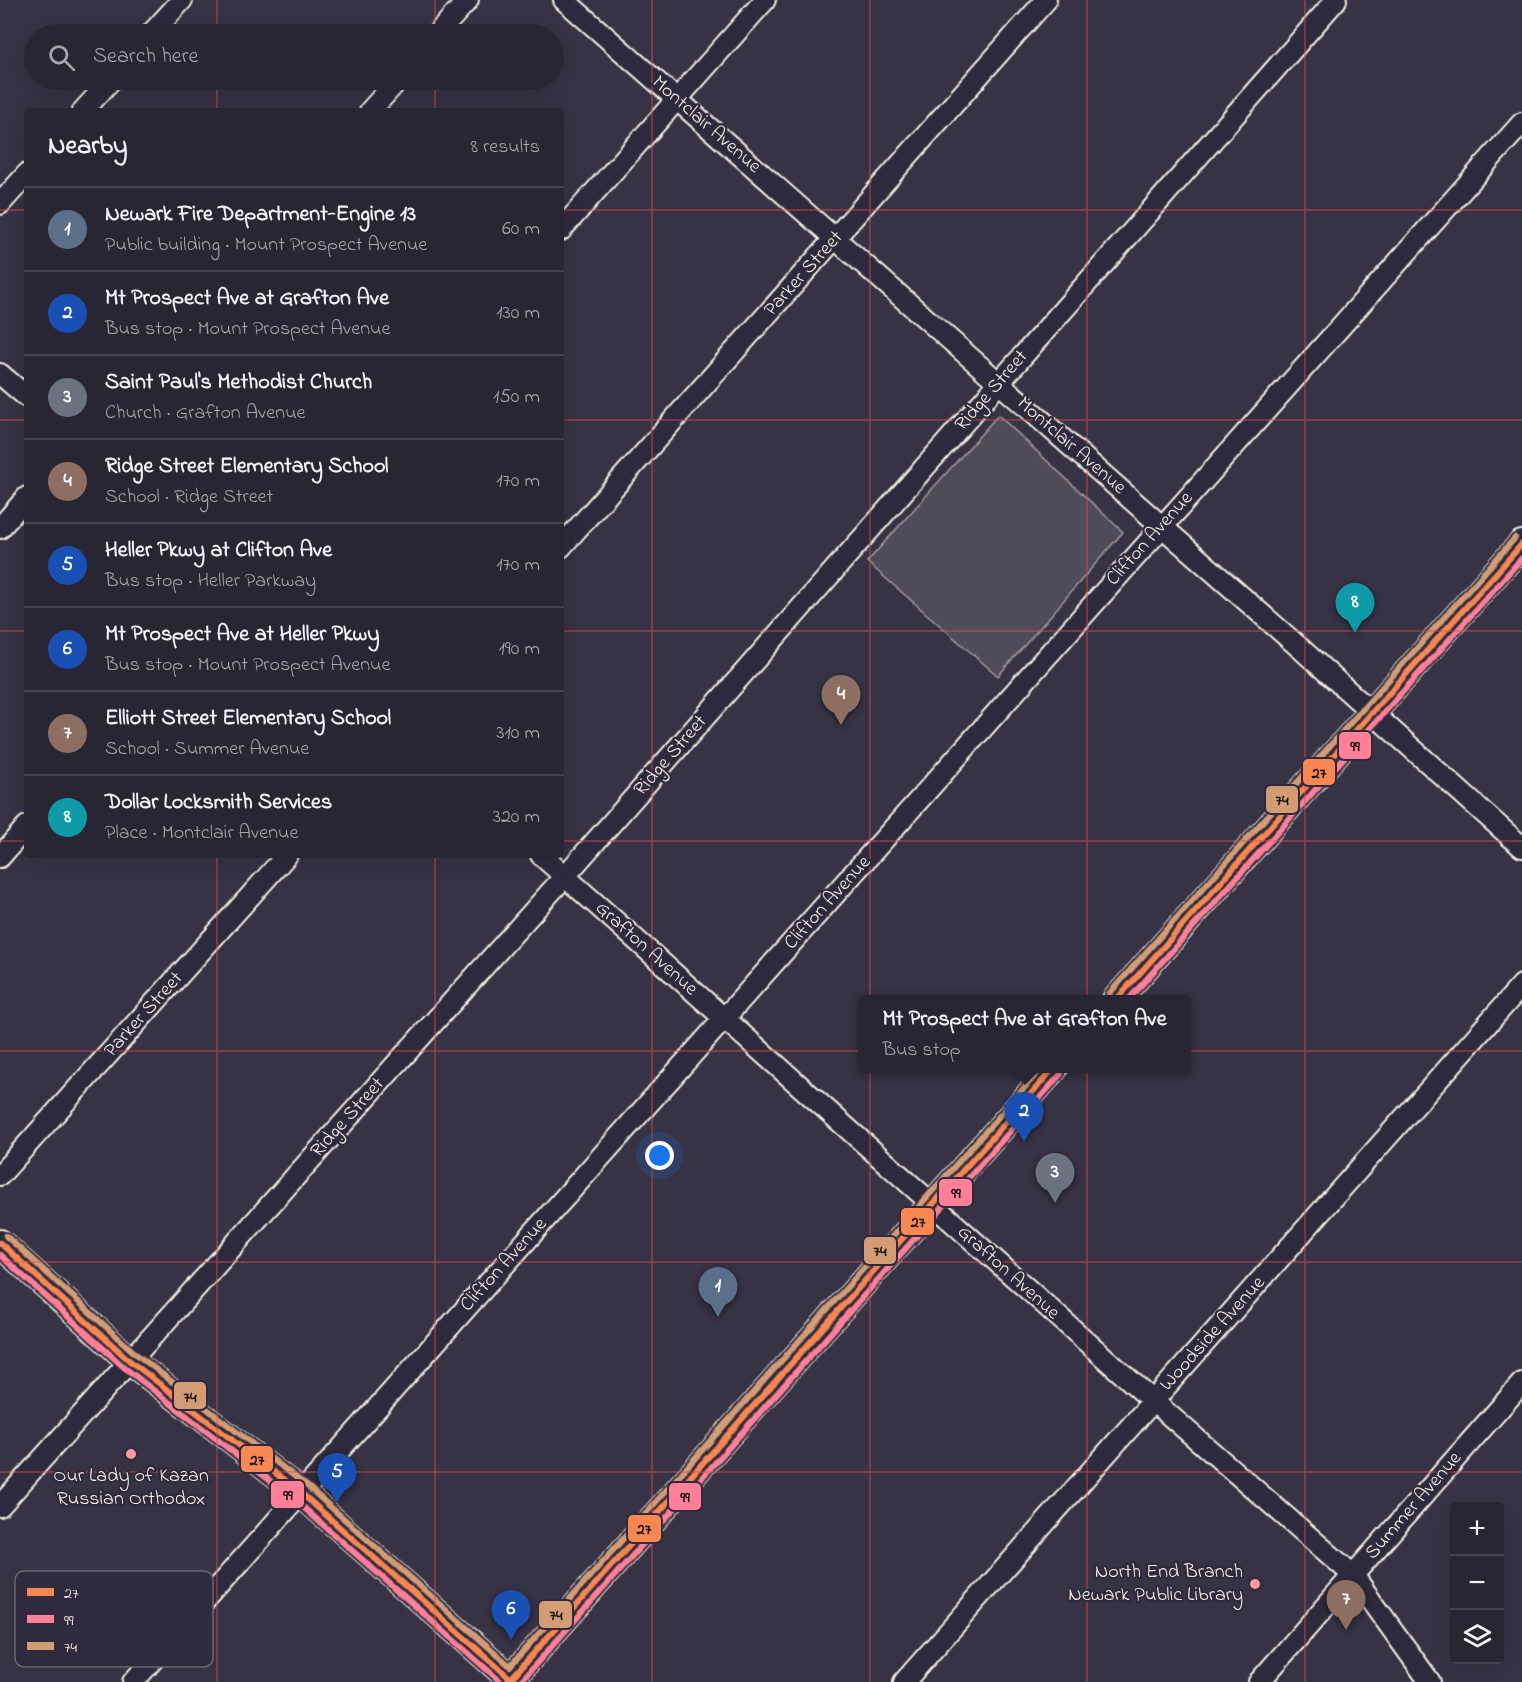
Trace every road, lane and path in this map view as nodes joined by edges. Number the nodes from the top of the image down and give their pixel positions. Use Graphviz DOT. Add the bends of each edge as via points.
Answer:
graph roads {
  1 [pos="182,0"];
  2 [pos="468,0"];
  3 [pos="564,0"];
  4 [pos="765,0"];
  5 [pos="1046,0"];
  6 [pos="1336,0"];
  7 [pos="160,24"];
  8 [pos="446,24"];
  9 [pos="102,90"];
  10 [pos="389,90"];
  11 [pos="678,100"];
  12 [pos="86,108"];
  13 [pos="373,108"];
  14 [pos="1519,134"];
  15 [pos="24,177"];
  16 [pos="0,204"];
  17 [pos="564,227"];
  18 [pos="835,238"];
  19 [pos="0,374"];
  20 [pos="999,383"];
  21 [pos="24,394"];
  22 [pos="24,500"];
  23 [pos="1162,526"];
  24 [pos="0,528"];
  25 [pos="564,544"];
  26 [pos="1522,544"];
  27 [pos="1372,711"];
  28 [pos="24,829"];
  29 [pos="1522,847"];
  30 [pos="0,857"];
  31 [pos="284,858"];
  32 [pos="545,858"];
  33 [pos="565,876"];
  34 [pos="1522,985"];
  35 [pos="1120,995"];
  36 [pos="725,1019"];
  37 [pos="1050,1073"];
  38 [pos="0,1175"];
  39 [pos="933,1205"];
  40 [pos="0,1243"];
  41 [pos="130,1361"];
  42 [pos="1520,1390"];
  43 [pos="1153,1401"];
  44 [pos="301,1493"];
  45 [pos="0,1506"];
  46 [pos="1353,1575"];
  47 [pos="213,1593"];
  48 [pos="147,1667"];
  49 [pos="511,1681"];
  50 [pos="134,1682"];
  51 [pos="904,1682"];
  52 [pos="1259,1682"];
  53 [pos="1430,1682"];
  1 -- 7 [label="street"];
  2 -- 8 [label="street"];
  3 -- 11 [label="street, Montclair Avenue"];
  4 -- 11 [label="street"];
  5 -- 18 [label="street, Parker Street"];
  6 -- 20 [label="street, Ridge Street"];
  9 -- 12 [label="street"];
  10 -- 13 [label="street"];
  11 -- 17 [label="street"];
  11 -- 18 [label="street, Montclair Avenue"];
  14 -- 23 [label="street, Clifton Avenue"];
  15 -- 16 [label="street"];
  18 -- 20 [label="street, Montclair Avenue"];
  18 -- 25 [label="street, Parker Street"];
  19 -- 21 [label="street"];
  20 -- 23 [label="street, Montclair Avenue"];
  20 -- 33 [label="street, Ridge Street"];
  22 -- 24 [label="street"];
  23 -- 27 [label="street, Montclair Avenue"];
  23 -- 36 [label="street, Clifton Avenue"];
  26 -- 27 [label="main road"];
  27 -- 29 [label="street, Montclair Avenue"];
  27 -- 35 [label="main road"];
  28 -- 30 [label="street"];
  31 -- 38 [label="street, Parker Street"];
  32 -- 33 [label="street, Grafton Avenue"];
  33 -- 36 [label="street, Grafton Avenue"];
  33 -- 41 [label="street, Ridge Street"];
  34 -- 43 [label="street, Woodside Avenue"];
  36 -- 39 [label="street, Grafton Avenue"];
  36 -- 44 [label="street, Clifton Avenue"];
  37 -- 39 [label="main road"];
  39 -- 43 [label="street, Grafton Avenue"];
  39 -- 49 [label="main road"];
  40 -- 41 [label="main road"];
  41 -- 44 [label="main road"];
  41 -- 45 [label="street, Ridge Street"];
  42 -- 46 [label="street, Summer Avenue"];
  43 -- 46 [label="street, Grafton Avenue"];
  43 -- 51 [label="street, Woodside Avenue"];
  44 -- 47 [label="street, Clifton Avenue"];
  44 -- 49 [label="main road"];
  46 -- 52 [label="street, Summer Avenue"];
  46 -- 53 [label="street, Grafton Avenue"];
  48 -- 50 [label="street, Clifton Avenue"];
}
